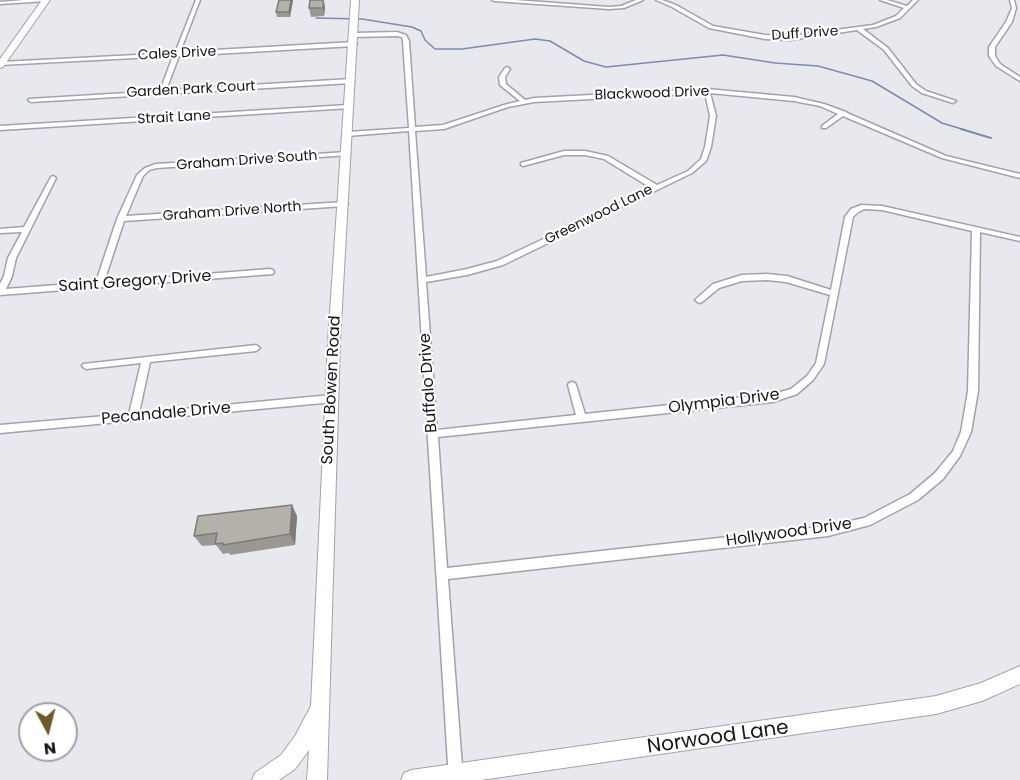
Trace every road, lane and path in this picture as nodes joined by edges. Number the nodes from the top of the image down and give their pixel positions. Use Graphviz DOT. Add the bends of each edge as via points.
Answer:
graph roads {
  1 [pos="46,0"];
  2 [pos="198,0"];
  3 [pos="355,0"];
  4 [pos="494,0"];
  5 [pos="641,0"];
  6 [pos="658,0"];
  7 [pos="882,0"];
  8 [pos="916,0"];
  9 [pos="1012,0"];
  10 [pos="0,3"];
  11 [pos="908,8"];
  12 [pos="859,29"];
  13 [pos="354,30"];
  14 [pos="10,51"];
  15 [pos="0,52"];
  16 [pos="177,54"];
  17 [pos="0,64"];
  18 [pos="507,69"];
  19 [pos="1020,79"];
  20 [pos="351,81"];
  21 [pos="707,91"];
  22 [pos="162,92"];
  23 [pos="31,100"];
  24 [pos="953,101"];
  25 [pos="524,102"];
  26 [pos="348,107"];
  27 [pos="844,113"];
  28 [pos="824,127"];
  29 [pos="0,128"];
  30 [pos="412,129"];
  31 [pos="347,134"];
  32 [pos="347,154"];
  33 [pos="523,164"];
  34 [pos="1020,176"];
  35 [pos="53,177"];
  36 [pos="656,188"];
  37 [pos="344,204"];
  38 [pos="121,219"];
  39 [pos="27,229"];
  40 [pos="975,229"];
  41 [pos="0,231"];
  42 [pos="1020,239"];
  43 [pos="270,272"];
  44 [pos="423,280"];
  45 [pos="99,284"];
  46 [pos="0,292"];
  47 [pos="834,294"];
  48 [pos="699,300"];
  49 [pos="256,348"];
  50 [pos="146,360"];
  51 [pos="86,366"];
  52 [pos="572,385"];
  53 [pos="331,399"];
  54 [pos="133,417"];
  55 [pos="581,418"];
  56 [pos="0,429"];
  57 [pos="433,434"];
  58 [pos="443,574"];
  59 [pos="1020,675"];
  60 [pos="320,706"];
  61 [pos="456,777"];
  62 [pos="262,780"];
  63 [pos="317,780"];
  64 [pos="411,780"];
  1 -- 10 [label="street"];
  1 -- 14 [label="main road"];
  2 -- 16 [label="street"];
  3 -- 13 [label="main road, South Bowen Road"];
  4 -- 5 [label="street" via="599,8 622,7"];
  6 -- 12 [label="street, Duff Drive" via="711,27 737,33 790,38"];
  7 -- 11 [label="street"];
  8 -- 11 [label="street, Duff Drive"];
  9 -- 19 [label="street" via="1014,8 992,47 992,56 998,65"];
  11 -- 12 [label="street, Duff Drive" via="898,17"];
  12 -- 24 [label="street" via="886,49 914,86"];
  13 -- 16 [label="street, Cales Drive"];
  13 -- 20 [label="main road, South Bowen Road"];
  13 -- 30 [label="street, Buffalo Drive" via="404,36"];
  14 -- 15 [label="street"];
  14 -- 17 [label="main road"];
  16 -- 17 [label="street, Cales Drive"];
  16 -- 22 [label="street"];
  18 -- 25 [label="street" via="503,85"];
  20 -- 22 [label="street, Garden Park Court"];
  20 -- 26 [label="main road, South Bowen Road"];
  21 -- 25 [label="street, Blackwood Drive"];
  21 -- 27 [label="street, Blackwood Drive" via="794,99"];
  21 -- 36 [label="street, Greenwood Lane" via="713,116 704,160 690,172"];
  22 -- 23 [label="street, Garden Park Court"];
  25 -- 30 [label="street, Blackwood Drive" via="459,123"];
  26 -- 29 [label="street, Strait Lane"];
  26 -- 31 [label="main road, South Bowen Road"];
  27 -- 28 [label="street"];
  27 -- 34 [label="street, Blackwood Drive" via="944,157"];
  30 -- 31 [label="street, Blackwood Drive"];
  30 -- 44 [label="street, Buffalo Drive"];
  31 -- 32 [label="main road, South Bowen Road"];
  32 -- 37 [label="main road, South Bowen Road"];
  32 -- 38 [label="street, Graham Drive South" via="156,166 140,175"];
  33 -- 36 [label="street" via="564,153 585,153 606,157"];
  35 -- 39 [label="street"];
  36 -- 44 [label="street, Greenwood Lane" via="500,263"];
  37 -- 38 [label="street, Graham Drive North"];
  37 -- 53 [label="main road, South Bowen Road"];
  38 -- 45 [label="street"];
  39 -- 41 [label="street"];
  39 -- 46 [label="street"];
  40 -- 42 [label="street, Olympia Drive"];
  40 -- 47 [label="street, Olympia Drive" via="871,206 854,211 849,217"];
  40 -- 58 [label="street, Hollywood Drive" via="973,392 966,432 957,453 939,476 914,497 866,522 828,531"];
  43 -- 45 [label="street, Saint Gregory Drive"];
  44 -- 57 [label="street, Buffalo Drive"];
  45 -- 46 [label="street, Saint Gregory Drive"];
  47 -- 48 [label="street" via="787,279 742,278 716,286"];
  47 -- 55 [label="street, Olympia Drive" via="820,364 794,392 773,398"];
  49 -- 50 [label="street"];
  50 -- 51 [label="street"];
  50 -- 54 [label="street"];
  52 -- 55 [label="street"];
  53 -- 54 [label="street, Pecandale Drive"];
  53 -- 60 [label="main road, South Bowen Road"];
  54 -- 56 [label="street, Pecandale Drive"];
  55 -- 57 [label="street, Olympia Drive"];
  57 -- 58 [label="street, Buffalo Drive"];
  58 -- 61 [label="street, Buffalo Drive"];
  59 -- 61 [label="main road, Norwood Lane" via="982,692 916,708"];
  60 -- 62 [label="main road" via="303,743 288,762"];
  60 -- 63 [label="main road, South Bowen Road"];
  61 -- 64 [label="main road, Norwood Lane"];
}
